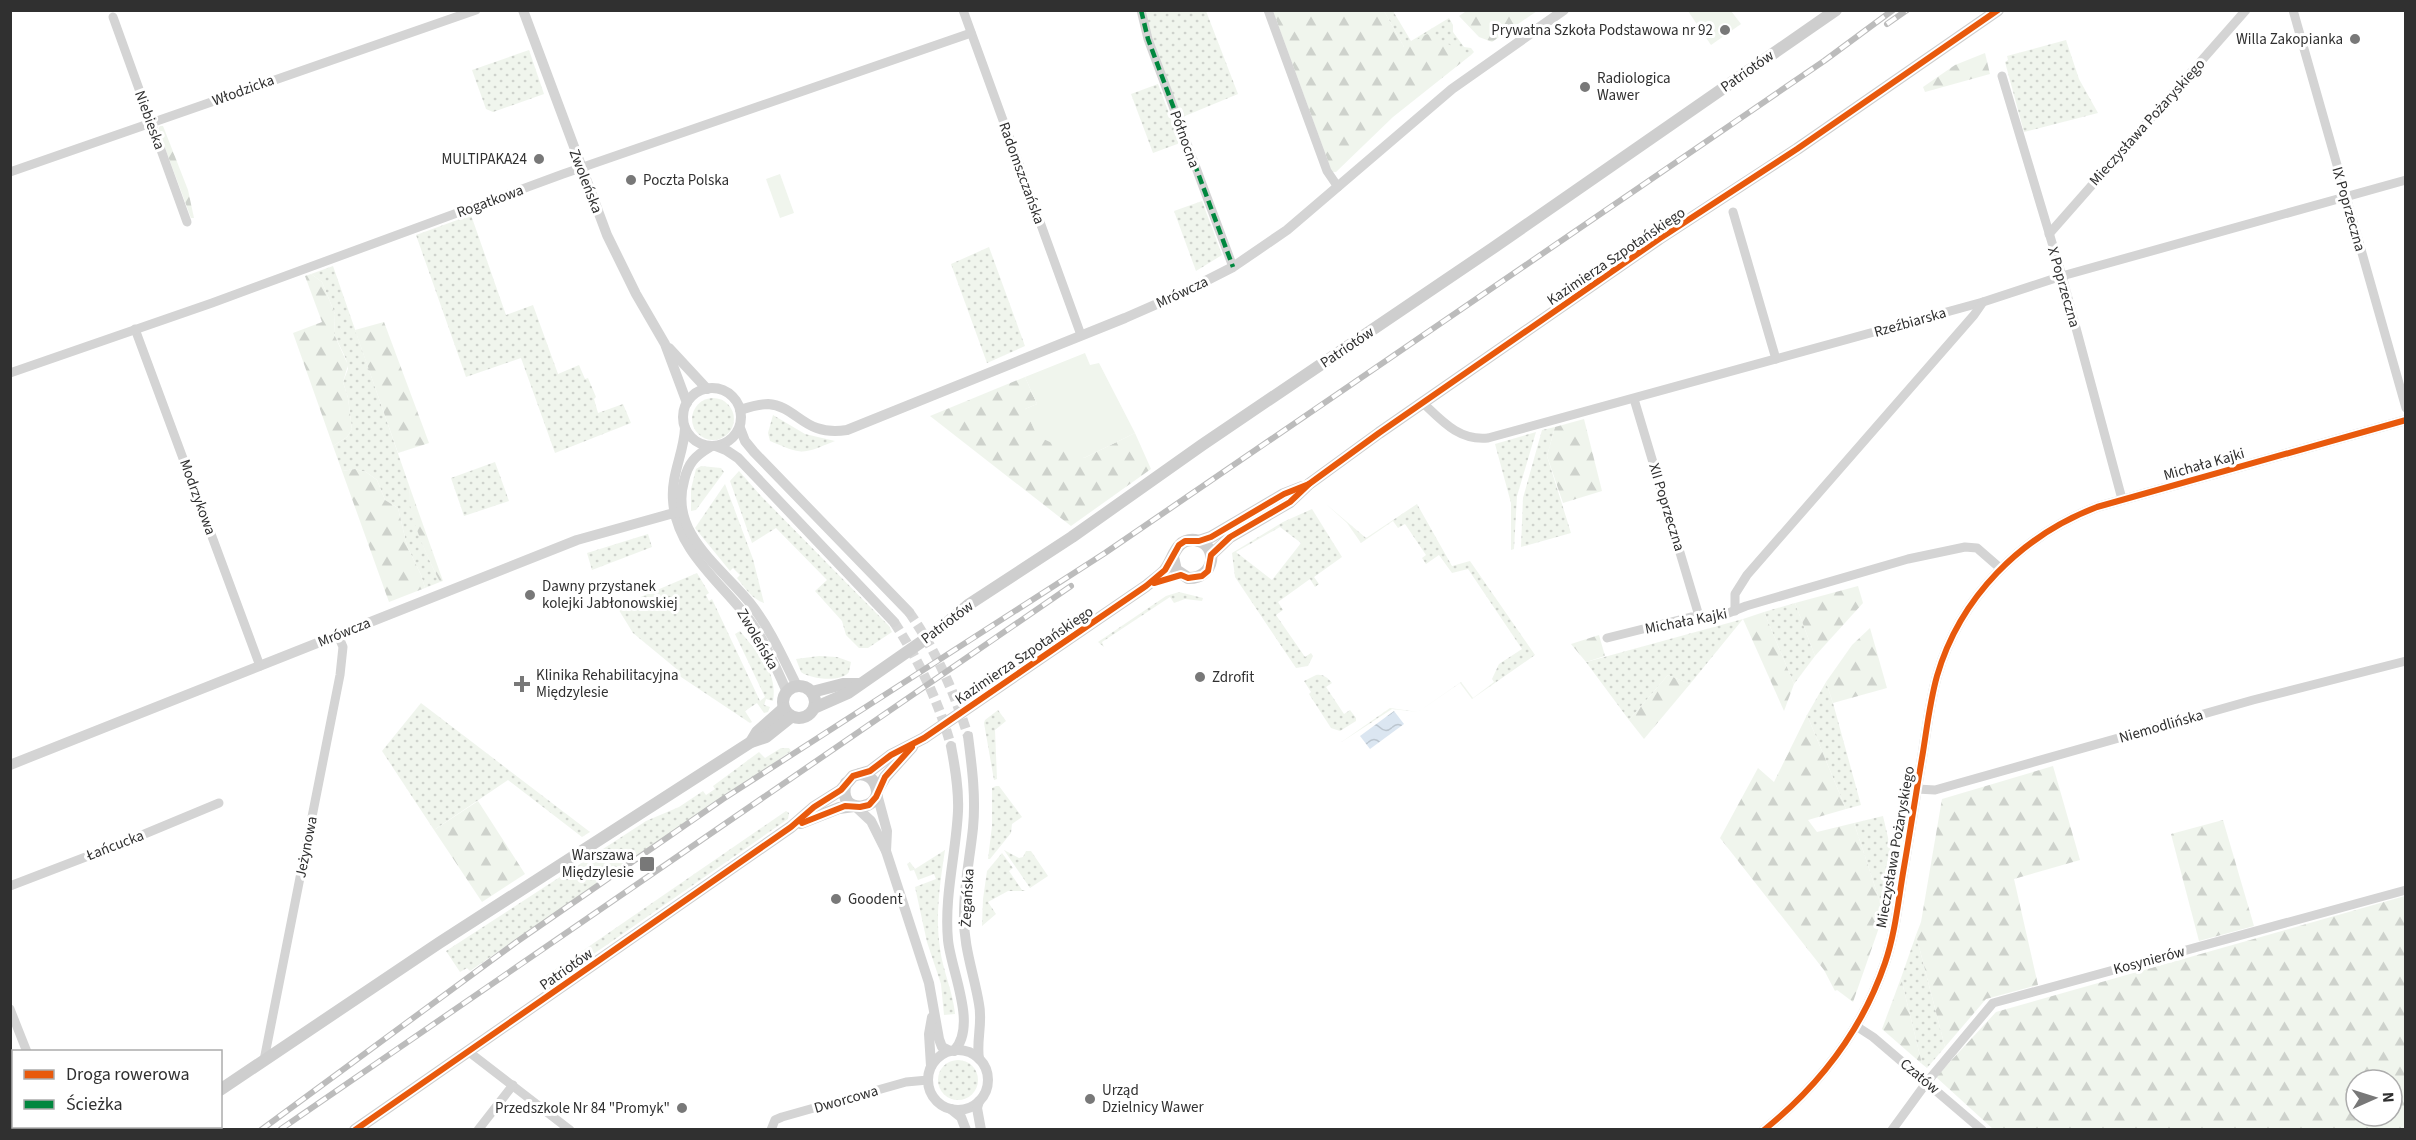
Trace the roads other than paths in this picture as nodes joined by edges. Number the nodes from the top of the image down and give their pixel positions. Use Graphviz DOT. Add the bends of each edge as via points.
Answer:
graph roads {
  1 [pos="476,10"];
  2 [pos="523,10"];
  3 [pos="963,10"];
  4 [pos="1141,10"];
  5 [pos="1268,10"];
  6 [pos="1564,10"];
  7 [pos="1836,10"];
  8 [pos="1998,10"];
  9 [pos="2246,10"];
  10 [pos="2293,10"];
  11 [pos="113,17"];
  12 [pos="971,33"];
  13 [pos="2002,76"];
  14 [pos="151,123"];
  15 [pos="581,168"];
  16 [pos="10,172"];
  17 [pos="2406,180"];
  18 [pos="1338,187"];
  19 [pos="2346,196"];
  20 [pos="1733,212"];
  21 [pos="187,222"];
  22 [pos="2049,234"];
  23 [pos="1233,267"];
  24 [pos="2061,276"];
  25 [pos="1983,302"];
  26 [pos="135,328"];
  27 [pos="1081,335"];
  28 [pos="665,344"];
  29 [pos="1776,359"];
  30 [pos="10,373"];
  31 [pos="707,389"];
  32 [pos="1634,399"];
  33 [pos="687,403"];
  34 [pos="1423,403"];
  35 [pos="2406,408"];
  36 [pos="740,410"];
  37 [pos="2406,420"];
  38 [pos="685,428"];
  39 [pos="740,428"];
  40 [pos="713,446"];
  41 [pos="1308,484"];
  42 [pos="2122,499"];
  43 [pos="678,512"];
  44 [pos="1199,541"];
  45 [pos="2017,552"];
  46 [pos="1211,555"];
  47 [pos="1173,557"];
  48 [pos="2000,568"];
  49 [pos="1181,575"];
  50 [pos="1146,586"];
  51 [pos="1735,610"];
  52 [pos="909,612"];
  53 [pos="1699,616"];
  54 [pos="894,622"];
  55 [pos="338,634"];
  56 [pos="1607,638"];
  57 [pos="2406,661"];
  58 [pos="260,666"];
  59 [pos="858,684"];
  60 [pos="792,689"];
  61 [pos="812,692"];
  62 [pos="814,708"];
  63 [pos="787,712"];
  64 [pos="968,736"];
  65 [pos="915,744"];
  66 [pos="951,746"];
  67 [pos="10,765"];
  68 [pos="860,774"];
  69 [pos="846,783"];
  70 [pos="1917,789"];
  71 [pos="877,792"];
  72 [pos="219,803"];
  73 [pos="855,806"];
  74 [pos="791,827"];
  75 [pos="886,852"];
  76 [pos="10,886"];
  77 [pos="2406,890"];
  78 [pos="10,1009"];
  79 [pos="933,1013"];
  80 [pos="1856,1026"];
  81 [pos="26,1050"];
  82 [pos="952,1051"];
  83 [pos="469,1052"];
  84 [pos="264,1059"];
  85 [pos="979,1059"];
  86 [pos="931,1066"];
  87 [pos="928,1080"];
  88 [pos="1927,1082"];
  89 [pos="513,1085"];
  90 [pos="222,1089"];
  91 [pos="979,1101"];
  92 [pos="948,1108"];
  93 [pos="355,1130"];
  94 [pos="478,1130"];
  95 [pos="570,1130"];
  96 [pos="771,1130"];
  97 [pos="966,1130"];
  98 [pos="981,1130"];
  99 [pos="1764,1130"];
  100 [pos="1892,1130"];
  101 [pos="1982,1130"];
  1 -- 14 [label="street, Włodzicka"];
  2 -- 15 [label="street, Zwoleńska"];
  3 -- 12 [label="street, Radomszczańska"];
  4 -- 23 [label="street, Północna" via="1148,39"];
  5 -- 18 [label="street" via="1327,171"];
  6 -- 18 [label="street, Mrówcza" via="1452,88"];
  7 -- 59 [label="main road, Patriotów"];
  8 -- 34 [label="main road, Kazimierza Szpotańskiego"];
  9 -- 22 [label="street, Mieczysława Pożaryskiego"];
  10 -- 19 [label="street, IX Poprzeczna"];
  11 -- 14 [label="street, Niebieska"];
  12 -- 15 [label="street, Rogatkowa"];
  12 -- 27 [label="street, Radomszczańska"];
  13 -- 22 [label="street, X Poprzeczna"];
  14 -- 16 [label="street, Włodzicka"];
  14 -- 21 [label="street, Niebieska"];
  15 -- 26 [label="street, Rogatkowa"];
  15 -- 28 [label="street, Zwoleńska" via="610,240"];
  17 -- 19 [label="street, Rzeźbiarska"];
  18 -- 23 [label="street, Mrówcza" via="1287,230"];
  19 -- 24 [label="street, Rzeźbiarska"];
  19 -- 35 [label="street, IX Poprzeczna"];
  20 -- 29 [label="street"];
  22 -- 24 [label="street, X Poprzeczna"];
  23 -- 27 [label="street, Mrówcza"];
  24 -- 25 [label="street, Rzeźbiarska"];
  24 -- 42 [label="street, X Poprzeczna"];
  25 -- 29 [label="street, Rzeźbiarska"];
  25 -- 51 [label="street" via="1747,575 1735,594"];
  26 -- 30 [label="street, Rogatkowa"];
  26 -- 58 [label="street, Modrzykowa"];
  27 -- 36 [label="street, Mrówcza" via="847,430 815,429 775,406"];
  28 -- 31 [label="street, Zwoleńska"];
  28 -- 33 [label="street, Zwoleńska"];
  29 -- 32 [label="street, Rzeźbiarska"];
  31 -- 33 [label="street"];
  31 -- 36 [label="street" via="728,393"];
  32 -- 34 [label="street, Rzeźbiarska" via="1482,438 1452,430"];
  32 -- 53 [label="street, XII Poprzeczna"];
  33 -- 38 [label="street"];
  34 -- 41 [label="main road, Kazimierza Szpotańskiego"];
  36 -- 39 [label="street"];
  37 -- 42 [label="street, Michała Kajki"];
  38 -- 40 [label="street" via="695,441"];
  38 -- 43 [label="street, Zwoleńska" via="672,491"];
  39 -- 40 [label="street" via="728,442"];
  39 -- 52 [label="street" via="754,452"];
  40 -- 43 [label="street" via="694,458 687,468"];
  40 -- 54 [label="street" via="738,458"];
  41 -- 44 [label="main road, Kazimierza Szpotańskiego"];
  41 -- 46 [label="main road, Kazimierza Szpotańskiego" via="1290,502 1230,537"];
  42 -- 45 [label="street, Michała Kajki" via="2076,515"];
  43 -- 55 [label="street, Mrówcza" via="577,540"];
  43 -- 60 [label="street, Zwoleńska" via="693,537 761,618"];
  44 -- 46 [label="main road"];
  44 -- 47 [label="main road" via="1185,541"];
  45 -- 48 [label="street, Mieczysława Pożaryskiego"];
  46 -- 49 [label="main road" via="1208,570 1202,576"];
  47 -- 49 [label="main road"];
  47 -- 50 [label="main road, Kazimierza Szpotańskiego" via="1165,570"];
  48 -- 51 [label="street, Michała Kajki" via="1977,548 1965,547 1908,559"];
  48 -- 70 [label="street, Mieczysława Pożaryskiego" via="1966,613 1942,662"];
  49 -- 50 [label="main road, Kazimierza Szpotańskiego"];
  50 -- 65 [label="main road, Kazimierza Szpotańskiego"];
  51 -- 53 [label="street, Michała Kajki" via="1711,618"];
  53 -- 56 [label="street, Michała Kajki"];
  55 -- 58 [label="street, Mrówcza"];
  55 -- 84 [label="street, Jeżynowa" via="343,646 341,669"];
  57 -- 70 [label="street, Niemodlińska" via="1935,790"];
  58 -- 67 [label="street, Mrówcza"];
  59 -- 61 [label="main road, Patriotów"];
  59 -- 62 [label="main road, Patriotów" via="848,693"];
  60 -- 61 [label="main road" via="802,686"];
  60 -- 63 [label="main road" via="783,702"];
  61 -- 62 [label="main road"];
  62 -- 63 [label="main road" via="807,717 796,718"];
  63 -- 84 [label="main road" via="766,737 752,742"];
  64 -- 85 [label="street, Żegańska" via="974,797 964,938 980,1004"];
  65 -- 68 [label="main road, Kazimierza Szpotańskiego"];
  65 -- 71 [label="main road, Kazimierza Szpotańskiego" via="885,777"];
  66 -- 82 [label="street, Żegańska" via="958,809 947,908 948,938 965,1020 961,1044"];
  68 -- 69 [label="main road"];
  68 -- 71 [label="main road" via="871,778"];
  69 -- 73 [label="main road" via="845,796"];
  69 -- 74 [label="main road, Patriotów"];
  70 -- 80 [label="street, Mieczysława Pożaryskiego" via="1892,939 1878,982"];
  71 -- 73 [label="main road" via="869,805"];
  71 -- 75 [label="street" via="887,831"];
  72 -- 76 [label="street, Łańcucka"];
  73 -- 74 [label="main road, Patriotów" via="839,808"];
  73 -- 75 [label="street" via="872,821"];
  74 -- 83 [label="main road, Patriotów"];
  75 -- 79 [label="street" via="929,983"];
  77 -- 88 [label="street, Kosynierów" via="1993,1003"];
  78 -- 81 [label="street"];
  79 -- 82 [label="street" via="942,1047"];
  79 -- 86 [label="street" via="929,1034"];
  80 -- 88 [label="street, Czatów"];
  80 -- 99 [label="street, Mieczysława Pożaryskiego" via="1821,1078"];
  82 -- 85 [label="street"];
  82 -- 86 [label="street"];
  83 -- 89 [label="street"];
  83 -- 93 [label="main road, Patriotów"];
  84 -- 90 [label="main road"];
  85 -- 91 [label="street" via="985,1066 988,1086"];
  86 -- 87 [label="street"];
  87 -- 92 [label="street" via="933,1096"];
  87 -- 96 [label="street, Dworcowa" via="906,1082 782,1117 775,1120"];
  88 -- 100 [label="street, Kosynierów"];
  88 -- 101 [label="street, Czatów"];
  89 -- 94 [label="street"];
  89 -- 95 [label="street"];
  91 -- 92 [label="street" via="965,1109"];
  91 -- 98 [label="street"];
  92 -- 97 [label="street" via="961,1118"];
}
